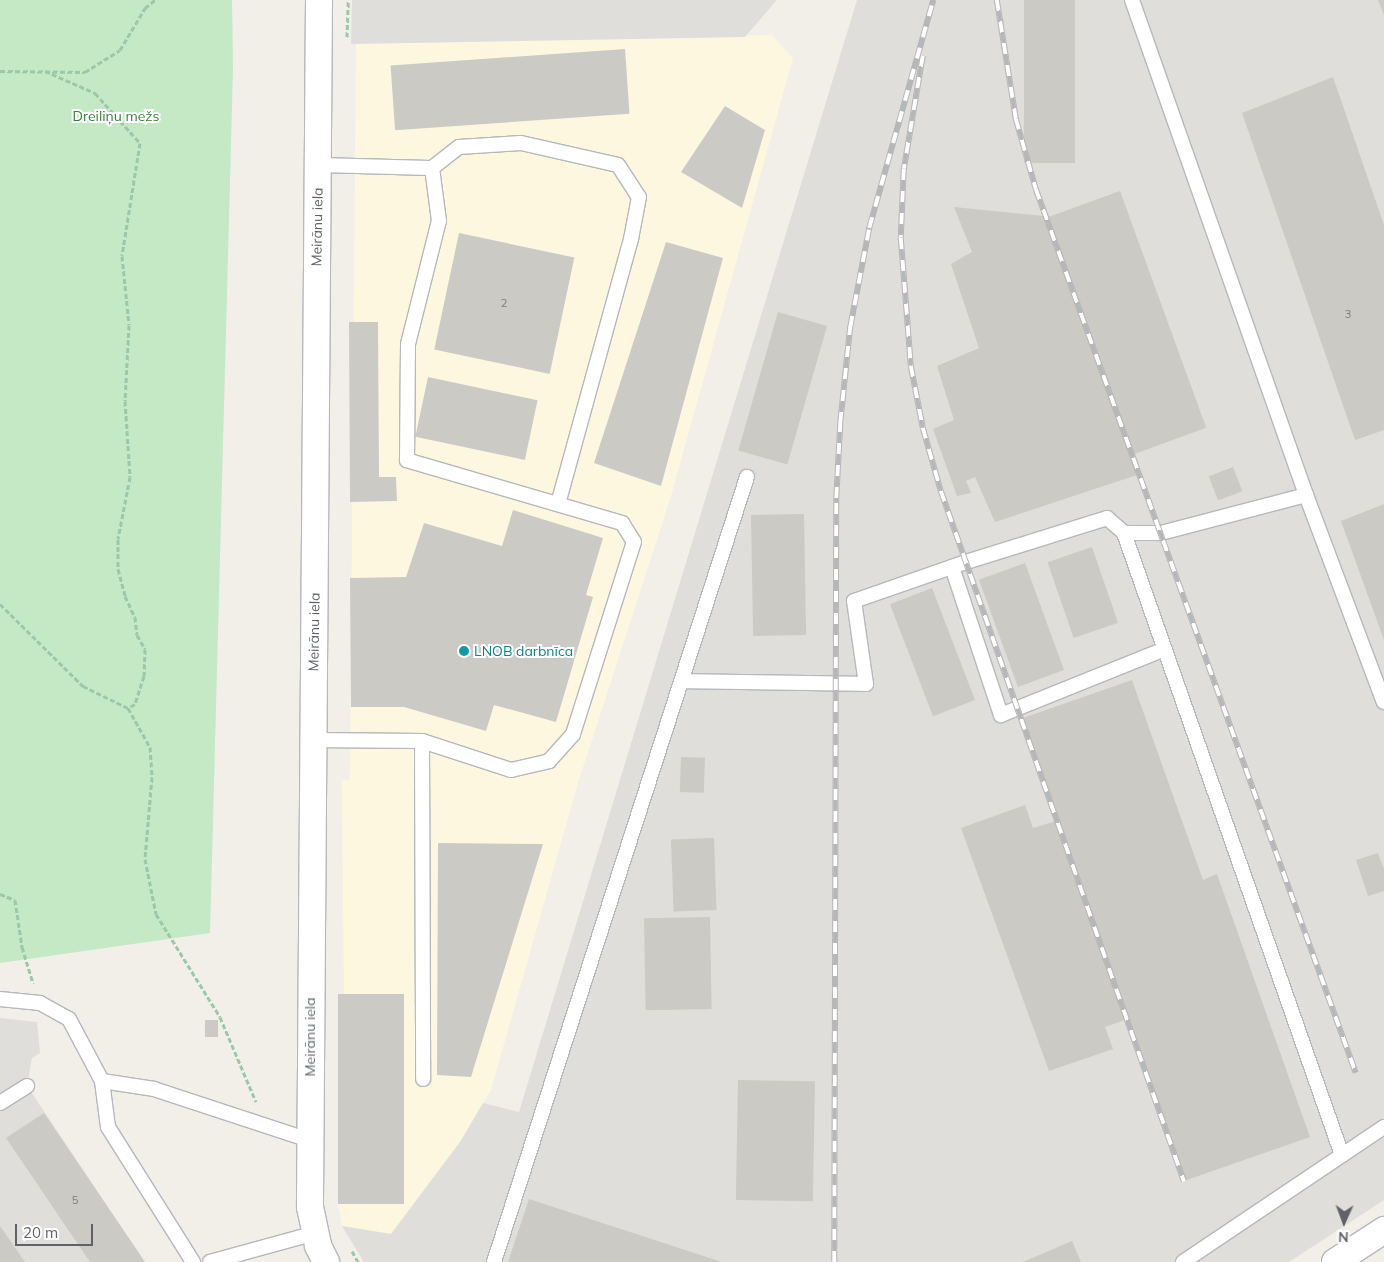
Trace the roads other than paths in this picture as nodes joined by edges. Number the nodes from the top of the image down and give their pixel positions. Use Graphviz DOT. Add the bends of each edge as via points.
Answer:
graph roads {
  1 [pos="319,0"];
  2 [pos="1132,0"];
  3 [pos="318,165"];
  4 [pos="432,168"];
  5 [pos="747,477"];
  6 [pos="1306,495"];
  7 [pos="558,504"];
  8 [pos="1124,533"];
  9 [pos="952,567"];
  10 [pos="1163,650"];
  11 [pos="682,681"];
  12 [pos="1384,702"];
  13 [pos="312,740"];
  14 [pos="422,741"];
  15 [pos="0,999"];
  16 [pos="423,1079"];
  17 [pos="102,1082"];
  18 [pos="27,1086"];
  19 [pos="0,1103"];
  20 [pos="1384,1127"];
  21 [pos="309,1140"];
  22 [pos="1342,1155"];
  23 [pos="1384,1230"];
  24 [pos="315,1233"];
  25 [pos="193,1262"];
  26 [pos="210,1262"];
  27 [pos="326,1262"];
  28 [pos="494,1262"];
  29 [pos="1183,1262"];
  30 [pos="1335,1262"];
  1 -- 3 [label="street, Meirānu iela"];
  2 -- 6 [label="lane"];
  3 -- 4 [label="lane"];
  3 -- 13 [label="street, Meirānu iela"];
  4 -- 7 [label="lane" via="439,221 408,344 407,460"];
  4 -- 7 [label="lane" via="459,147 521,143 618,165 639,197"];
  5 -- 11 [label="lane"];
  6 -- 8 [label="lane" via="1161,533"];
  6 -- 12 [label="lane"];
  7 -- 14 [label="lane" via="622,523 634,542 573,734 549,760 511,770"];
  8 -- 9 [label="lane" via="1107,518"];
  8 -- 10 [label="lane"];
  9 -- 10 [label="lane" via="1001,715"];
  9 -- 11 [label="lane" via="854,601 866,684"];
  10 -- 22 [label="lane"];
  11 -- 28 [label="lane"];
  13 -- 14 [label="lane"];
  13 -- 21 [label="street, Meirānu iela"];
  14 -- 16 [label="lane"];
  15 -- 17 [label="lane" via="40,1002 69,1019"];
  17 -- 21 [label="lane" via="154,1089"];
  17 -- 25 [label="lane" via="108,1127"];
  18 -- 19 [label="lane"];
  20 -- 22 [label="lane"];
  21 -- 24 [label="street, Meirānu iela" via="310,1207"];
  22 -- 29 [label="lane"];
  23 -- 30 [label="street"];
  24 -- 26 [label="lane"];
  24 -- 27 [label="street, Meirānu iela"];
}
